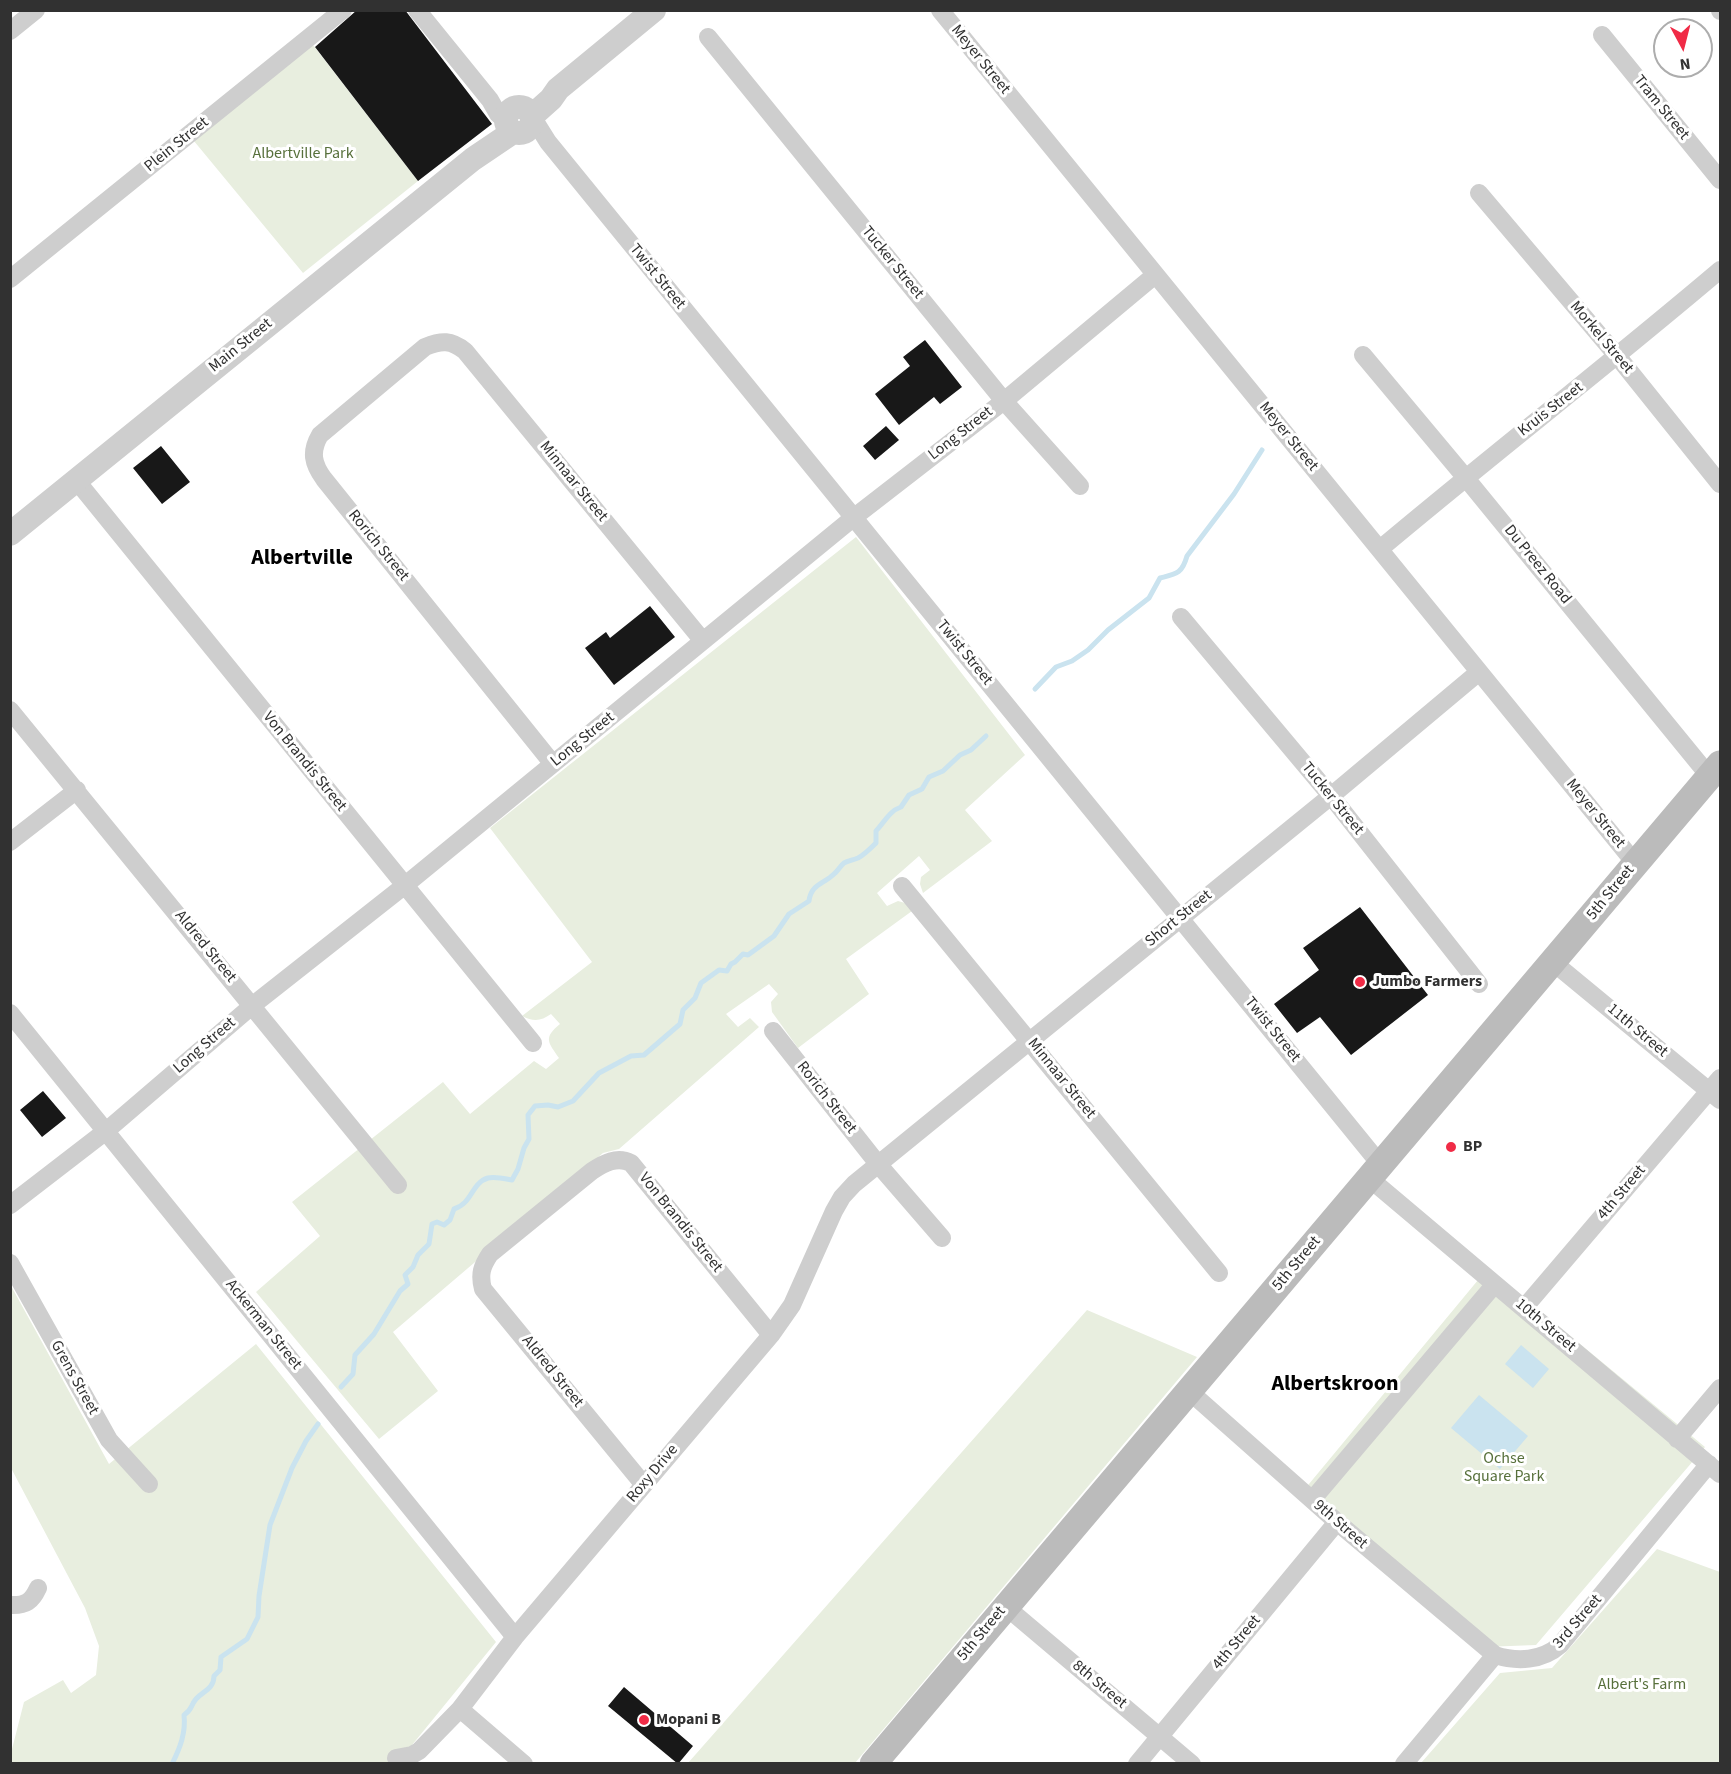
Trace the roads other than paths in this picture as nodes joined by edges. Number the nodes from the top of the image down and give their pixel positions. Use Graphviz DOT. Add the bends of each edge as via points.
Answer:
graph roads {
  1 [pos="36,10"];
  2 [pos="343,10"];
  3 [pos="417,10"];
  4 [pos="654,10"];
  5 [pos="940,10"];
  6 [pos="10,31"];
  7 [pos="1602,35"];
  8 [pos="708,37"];
  9 [pos="515,118"];
  10 [pos="1720,180"];
  11 [pos="1479,193"];
  12 [pos="1720,270"];
  13 [pos="1155,274"];
  14 [pos="10,279"];
  15 [pos="433,343"];
  16 [pos="1363,355"];
  17 [pos="1618,357"];
  18 [pos="1004,401"];
  19 [pos="1466,477"];
  20 [pos="76,480"];
  21 [pos="1720,484"];
  22 [pos="1080,486"];
  23 [pos="853,518"];
  24 [pos="10,534"];
  25 [pos="1380,549"];
  26 [pos="1180,617"];
  27 [pos="703,641"];
  28 [pos="1479,672"];
  29 [pos="10,710"];
  30 [pos="553,764"];
  31 [pos="1715,770"];
  32 [pos="77,790"];
  33 [pos="1331,796"];
  34 [pos="10,842"];
  35 [pos="1635,863"];
  36 [pos="405,886"];
  37 [pos="902,886"];
  38 [pos="1181,918"];
  39 [pos="1554,963"];
  40 [pos="1479,984"];
  41 [pos="253,1005"];
  42 [pos="10,1013"];
  43 [pos="773,1031"];
  44 [pos="1030,1041"];
  45 [pos="533,1043"];
  46 [pos="1717,1090"];
  47 [pos="106,1131"];
  48 [pos="878,1164"];
  49 [pos="1375,1171"];
  50 [pos="398,1185"];
  51 [pos="10,1205"];
  52 [pos="942,1238"];
  53 [pos="490,1254"];
  54 [pos="10,1263"];
  55 [pos="1219,1273"];
  56 [pos="1495,1284"];
  57 [pos="1524,1308"];
  58 [pos="771,1335"];
  59 [pos="1720,1388"];
  60 [pos="1189,1391"];
  61 [pos="1677,1438"];
  62 [pos="1715,1469"];
  63 [pos="149,1484"];
  64 [pos="644,1485"];
  65 [pos="1312,1500"];
  66 [pos="1336,1522"];
  67 [pos="38,1588"];
  68 [pos="10,1605"];
  69 [pos="1005,1606"];
  70 [pos="515,1637"];
  71 [pos="1495,1654"];
  72 [pos="460,1709"];
  73 [pos="1160,1736"];
  74 [pos="396,1758"];
  75 [pos="524,1764"];
  76 [pos="873,1764"];
  77 [pos="1137,1764"];
  78 [pos="1192,1764"];
  79 [pos="1404,1764"];
  1 -- 6 [label="street"];
  2 -- 14 [label="street, Plein Street"];
  3 -- 9 [label="street, Twist Street"];
  4 -- 9 [label="street, Main Street" via="558,89"];
  5 -- 13 [label="street, Meyer Street"];
  7 -- 10 [label="street, Tram Street"];
  8 -- 18 [label="street, Tucker Street"];
  9 -- 20 [label="street, Main Street" via="472,159"];
  9 -- 23 [label="street, Twist Street" via="549,142"];
  11 -- 17 [label="street, Morkel Street"];
  12 -- 17 [label="street, Kruis Street"];
  13 -- 18 [label="street, Long Street"];
  13 -- 25 [label="street, Meyer Street"];
  15 -- 27 [label="street, Minnaar Street" via="454,342 465,351"];
  15 -- 30 [label="street, Rorich Street" via="320,435 313,459 324,479"];
  16 -- 19 [label="street, Du Preez Road"];
  17 -- 19 [label="street, Kruis Street"];
  17 -- 21 [label="street, Morkel Street"];
  18 -- 22 [label="street, Tucker Street"];
  18 -- 23 [label="street, Long Street"];
  19 -- 25 [label="street, Kruis Street"];
  19 -- 31 [label="street, Du Preez Road"];
  20 -- 24 [label="street, Main Street"];
  20 -- 36 [label="street, Von Brandis Street"];
  23 -- 27 [label="street, Long Street"];
  23 -- 38 [label="street, Twist Street"];
  25 -- 28 [label="street, Meyer Street"];
  26 -- 33 [label="street, Tucker Street"];
  27 -- 30 [label="street, Long Street"];
  28 -- 33 [label="street, Short Street"];
  28 -- 35 [label="street, Meyer Street"];
  29 -- 32 [label="street, Aldred Street"];
  30 -- 36 [label="street, Long Street"];
  31 -- 35 [label="main road, 5th Street"];
  32 -- 34 [label="street"];
  32 -- 41 [label="street, Aldred Street"];
  33 -- 38 [label="street, Short Street"];
  33 -- 40 [label="street, Tucker Street"];
  35 -- 39 [label="main road, 5th Street"];
  36 -- 41 [label="street, Long Street"];
  36 -- 45 [label="street, Von Brandis Street"];
  37 -- 44 [label="street, Minnaar Street"];
  38 -- 44 [label="street, Short Street"];
  38 -- 49 [label="street, Twist Street"];
  39 -- 46 [label="street, 11th Street"];
  39 -- 49 [label="main road, 5th Street"];
  41 -- 47 [label="street, Long Street"];
  41 -- 50 [label="street, Aldred Street"];
  42 -- 47 [label="street, Ackerman Street"];
  43 -- 48 [label="street, Rorich Street"];
  44 -- 48 [label="street, Short Street"];
  44 -- 55 [label="street, Minnaar Street"];
  46 -- 57 [label="street, 4th Street"];
  47 -- 51 [label="street, Long Street"];
  47 -- 70 [label="street, Ackerman Street"];
  48 -- 52 [label="street, Rorich Street"];
  48 -- 58 [label="street, Roxy Drive" via="842,1197 792,1305"];
  49 -- 56 [label="street, 10th Street"];
  49 -- 60 [label="main road, 5th Street"];
  53 -- 58 [label="street, Von Brandis Street" via="592,1171 603,1164 626,1160"];
  53 -- 64 [label="street, Aldred Street" via="482,1267 483,1289"];
  54 -- 63 [label="street, Grens Street" via="109,1440"];
  56 -- 57 [label="street, 10th Street"];
  56 -- 65 [label="street"];
  57 -- 61 [label="street, 10th Street"];
  58 -- 64 [label="street, Roxy Drive"];
  59 -- 61 [label="street"];
  60 -- 65 [label="street, 9th Street"];
  60 -- 69 [label="main road, 5th Street"];
  61 -- 62 [label="street, 10th Street"];
  62 -- 71 [label="street, 3rd Street" via="1553,1652 1539,1658 1508,1659"];
  64 -- 70 [label="street, Roxy Drive"];
  65 -- 66 [label="street, 9th Street"];
  66 -- 71 [label="street, 9th Street"];
  66 -- 73 [label="street, 4th Street"];
  67 -- 68 [label="street" via="27,1603"];
  69 -- 73 [label="street, 8th Street"];
  69 -- 76 [label="main road, 5th Street"];
  70 -- 72 [label="street, Roxy Drive"];
  71 -- 79 [label="street"];
  72 -- 74 [label="street, Roxy Drive" via="419,1751"];
  72 -- 75 [label="street"];
  73 -- 77 [label="street, 4th Street"];
  73 -- 78 [label="street, 8th Street"];
}
